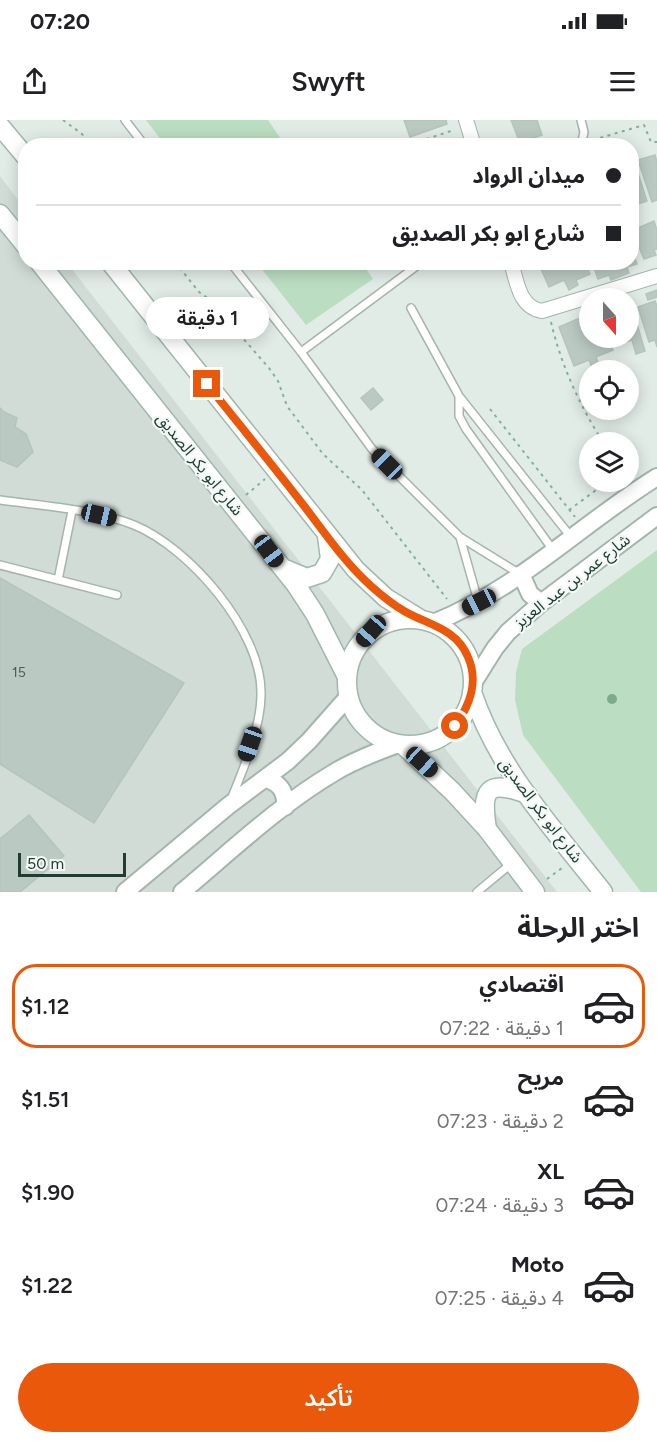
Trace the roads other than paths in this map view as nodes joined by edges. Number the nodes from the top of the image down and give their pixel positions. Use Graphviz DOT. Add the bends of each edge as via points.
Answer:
graph roads {
  1 [pos="126,120"];
  2 [pos="581,120"];
  3 [pos="467,123"];
  4 [pos="0,126"];
  5 [pos="139,138"];
  6 [pos="472,138"];
  7 [pos="583,138"];
  8 [pos="18,148"];
  9 [pos="0,214"];
  10 [pos="18,236"];
  11 [pos="45,270"];
  12 [pos="116,270"];
  13 [pos="236,270"];
  14 [pos="411,270"];
  15 [pos="514,270"];
  16 [pos="657,276"];
  17 [pos="411,308"];
  18 [pos="301,352"];
  19 [pos="459,396"];
  20 [pos="657,477"];
  21 [pos="0,500"];
  22 [pos="72,511"];
  23 [pos="657,516"];
  24 [pos="578,533"];
  25 [pos="327,536"];
  26 [pos="460,537"];
  27 [pos="553,550"];
  28 [pos="0,565"];
  29 [pos="281,567"];
  30 [pos="521,574"];
  31 [pos="58,580"];
  32 [pos="117,595"];
  33 [pos="479,602"];
  34 [pos="541,603"];
  35 [pos="427,621"];
  36 [pos="346,675"];
  37 [pos="473,687"];
  38 [pos="348,697"];
  39 [pos="401,745"];
  40 [pos="266,779"];
  41 [pos="527,794"];
  42 [pos="228,806"];
  43 [pos="285,807"];
  44 [pos="487,830"];
  45 [pos="512,863"];
  46 [pos="530,888"];
  47 [pos="125,892"];
  48 [pos="182,892"];
  49 [pos="477,892"];
  50 [pos="603,892"];
  1 -- 5 [label="lane"];
  2 -- 7 [label="lane"];
  3 -- 6 [label="street"];
  4 -- 8 [label="main road"];
  9 -- 10 [label="main road"];
  11 -- 29 [label="main road, شارع ابو بكر الصديق"];
  12 -- 25 [label="main road"];
  13 -- 18 [label="lane"];
  14 -- 18 [label="lane"];
  15 -- 16 [label="street" via="524,301 537,310 548,311"];
  17 -- 19 [label="lane"];
  18 -- 26 [label="lane" via="372,449"];
  19 -- 24 [label="lane"];
  19 -- 27 [label="lane" via="459,416 466,429"];
  20 -- 24 [label="street, شارع عمر بن عبد العزيز"];
  21 -- 22 [label="lane"];
  22 -- 31 [label="lane"];
  22 -- 42 [label="lane" via="126,523 168,544 196,568 248,641 259,667 260,709"];
  23 -- 34 [label="street, شارع عمر بن عبد العزيز"];
  24 -- 27 [label="street, شارع عمر بن عبد العزيز"];
  25 -- 29 [label="main road" via="330,559 322,573 307,578"];
  25 -- 35 [label="main road" via="370,585 402,610"];
  26 -- 30 [label="lane"];
  26 -- 33 [label="lane"];
  27 -- 30 [label="street, شارع عمر بن عبد العزيز"];
  28 -- 31 [label="lane"];
  29 -- 36 [label="main road, شارع ابو بكر الصديق" via="315,614"];
  30 -- 33 [label="street, شارع عمر بن عبد العزيز"];
  30 -- 34 [label="street" via="530,594"];
  31 -- 32 [label="lane"];
  33 -- 35 [label="street, شارع عمر بن عبد العزيز" via="458,613"];
  34 -- 37 [label="street, شارع عمر بن عبد العزيز" via="495,648"];
  35 -- 36 [label="main road" via="394,620 371,631 354,651"];
  35 -- 37 [label="main road" via="454,637 469,658"];
  36 -- 38 [label="main road"];
  37 -- 39 [label="main road" via="466,710 455,726 431,741"];
  37 -- 41 [label="main road, شارع ابو بكر الصديق" via="493,743"];
  38 -- 39 [label="main road" via="358,719 369,730"];
  38 -- 40 [label="street" via="309,741"];
  39 -- 43 [label="street" via="366,756 335,772"];
  39 -- 44 [label="main road" via="452,791"];
  40 -- 42 [label="street"];
  40 -- 43 [label="street" via="282,789"];
  41 -- 44 [label="main road" via="502,786 490,790 484,801"];
  41 -- 50 [label="main road, شارع ابو بكر الصديق"];
  42 -- 47 [label="street"];
  43 -- 48 [label="street"];
  44 -- 45 [label="main road"];
  45 -- 46 [label="main road"];
  45 -- 49 [label="lane"];
}
